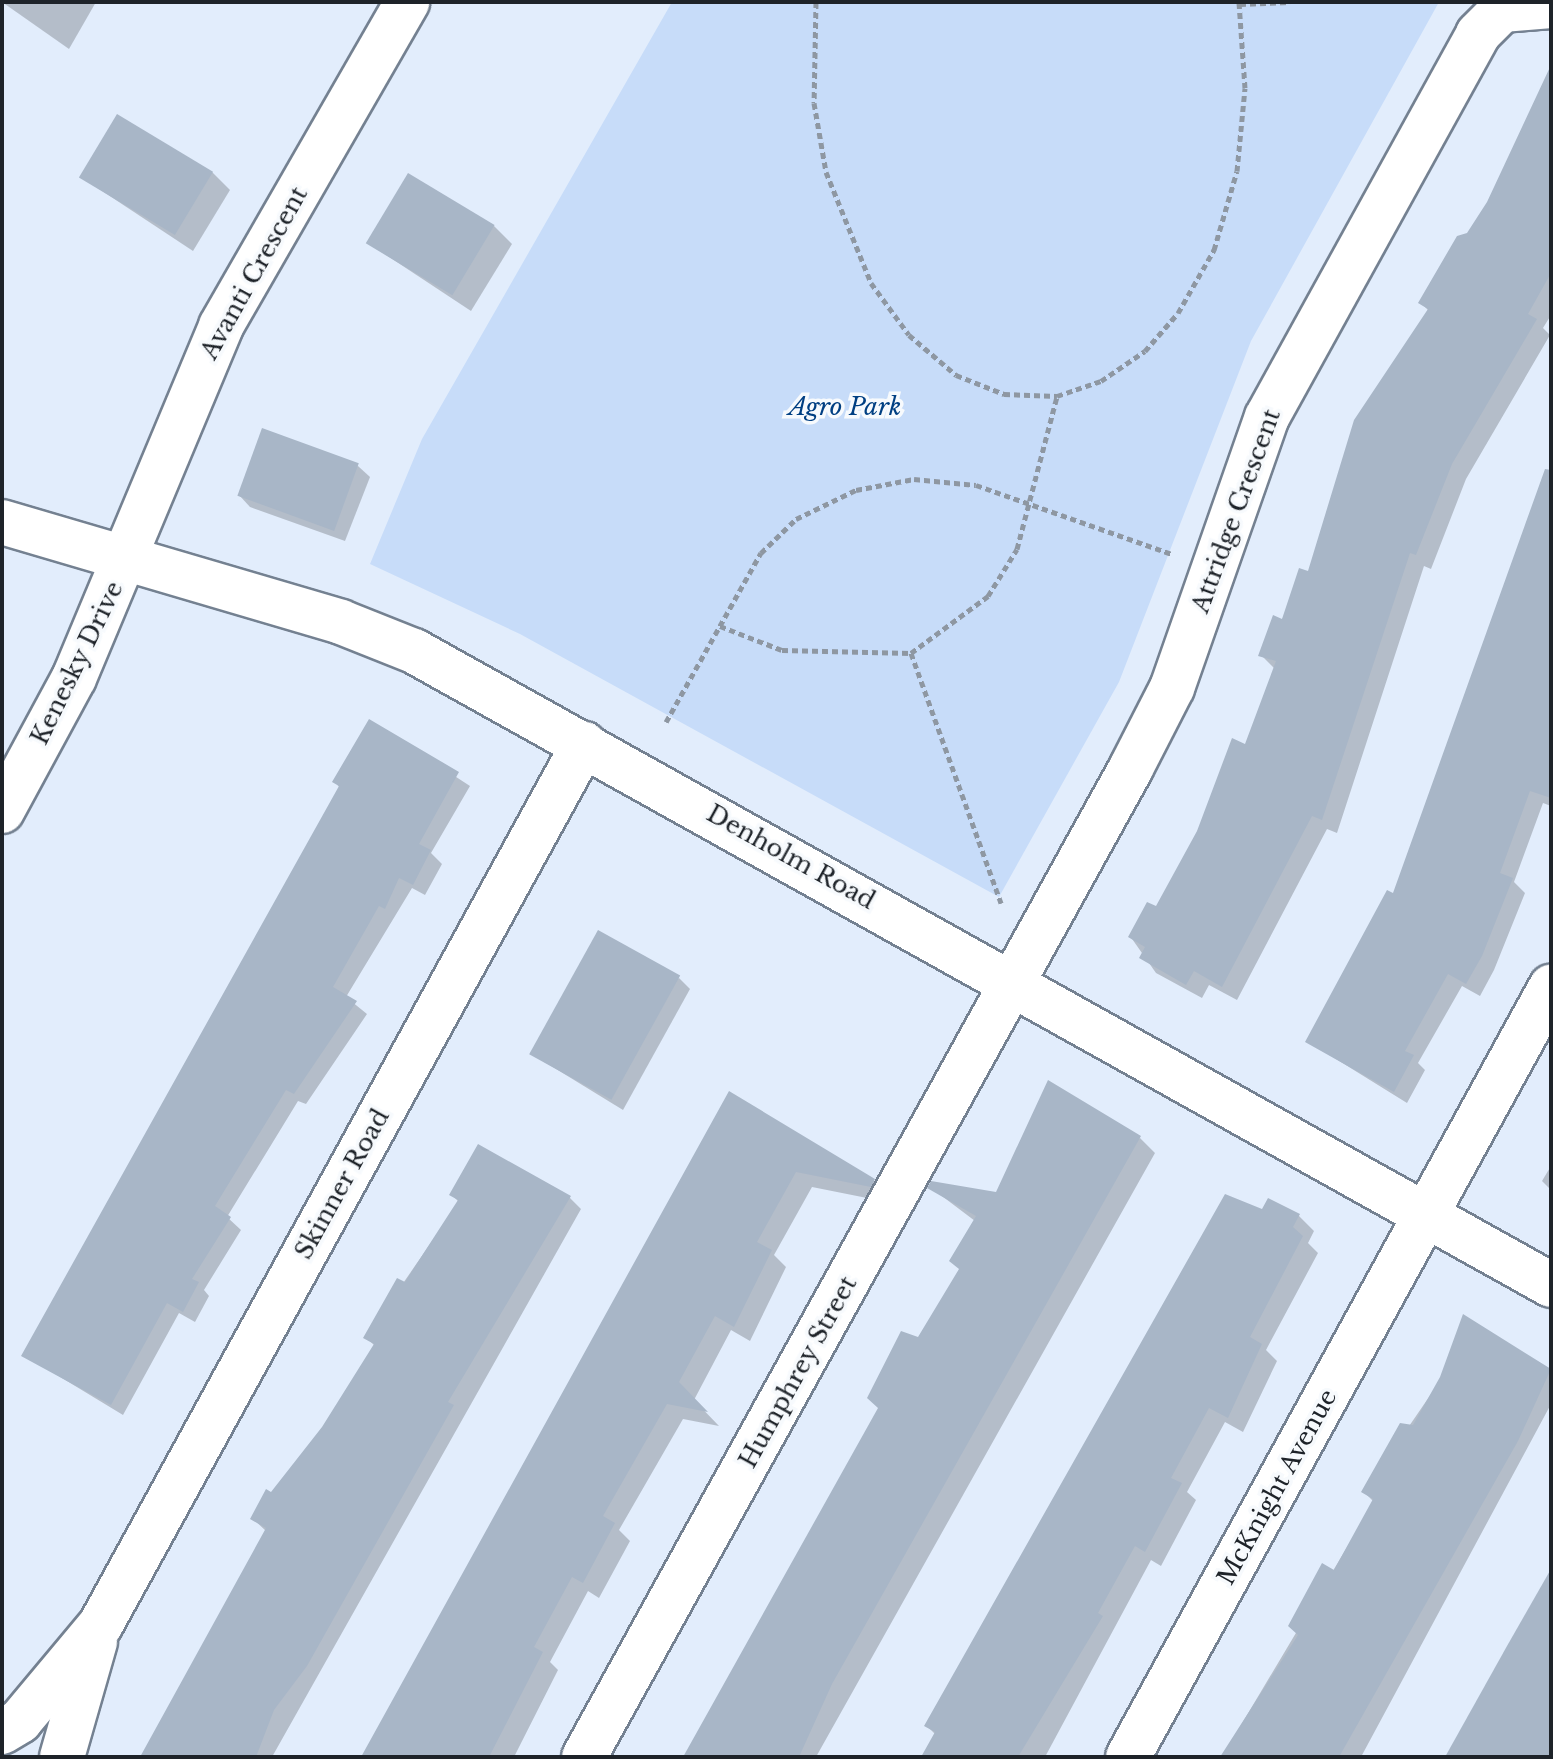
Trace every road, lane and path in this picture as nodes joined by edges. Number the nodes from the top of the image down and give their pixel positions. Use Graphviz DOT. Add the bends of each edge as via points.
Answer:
graph roads {
  1 [pos="407,2"];
  2 [pos="816,2"];
  3 [pos="1290,2"];
  4 [pos="1240,3"];
  5 [pos="1551,6"];
  6 [pos="1057,396"];
  7 [pos="1034,508"];
  8 [pos="2,522"];
  9 [pos="1172,554"];
  10 [pos="128,557"];
  11 [pos="720,626"];
  12 [pos="911,653"];
  13 [pos="666,722"];
  14 [pos="584,744"];
  15 [pos="2,811"];
  16 [pos="1001,903"];
  17 [pos="1012,986"];
  18 [pos="1551,987"];
  19 [pos="1427,1217"];
  20 [pos="1551,1285"];
  21 [pos="101,1624"];
  22 [pos="2,1732"];
  23 [pos="62,1757"];
  24 [pos="584,1757"];
  25 [pos="1128,1757"];
  1 -- 10 [label="street, Avanti Crescent" via="221,326"];
  2 -- 6 [label="path" via="814,103 826,172 871,283 909,335 956,375 1004,394"];
  3 -- 4 [label="path"];
  4 -- 6 [label="path" via="1245,88 1237,171 1214,250 1178,313 1145,351 1101,381"];
  5 -- 17 [label="street, Attridge Crescent" via="1502,10 1478,34 1267,417 1172,688"];
  6 -- 7 [label="path"];
  7 -- 9 [label="path"];
  7 -- 11 [label="path" via="976,485 914,479 856,490 796,519 761,553"];
  7 -- 12 [label="path" via="988,596"];
  8 -- 10 [label="street, Denholm Road"];
  10 -- 14 [label="street, Denholm Road" via="395,642"];
  10 -- 15 [label="street, Kenesky Drive"];
  11 -- 12 [label="path" via="782,650"];
  11 -- 13 [label="path"];
  12 -- 16 [label="path"];
  14 -- 17 [label="street, Denholm Road" via="957,948"];
  14 -- 21 [label="street, Skinner Road"];
  17 -- 19 [label="street, Denholm Road"];
  17 -- 24 [label="street, Humphrey Street"];
  18 -- 19 [label="street"];
  19 -- 20 [label="street, Denholm Road"];
  19 -- 25 [label="street, McKnight Avenue"];
  21 -- 22 [label="street, Skinner Road" via="20,1721"];
  21 -- 23 [label="street, Skinner Road"];
}
